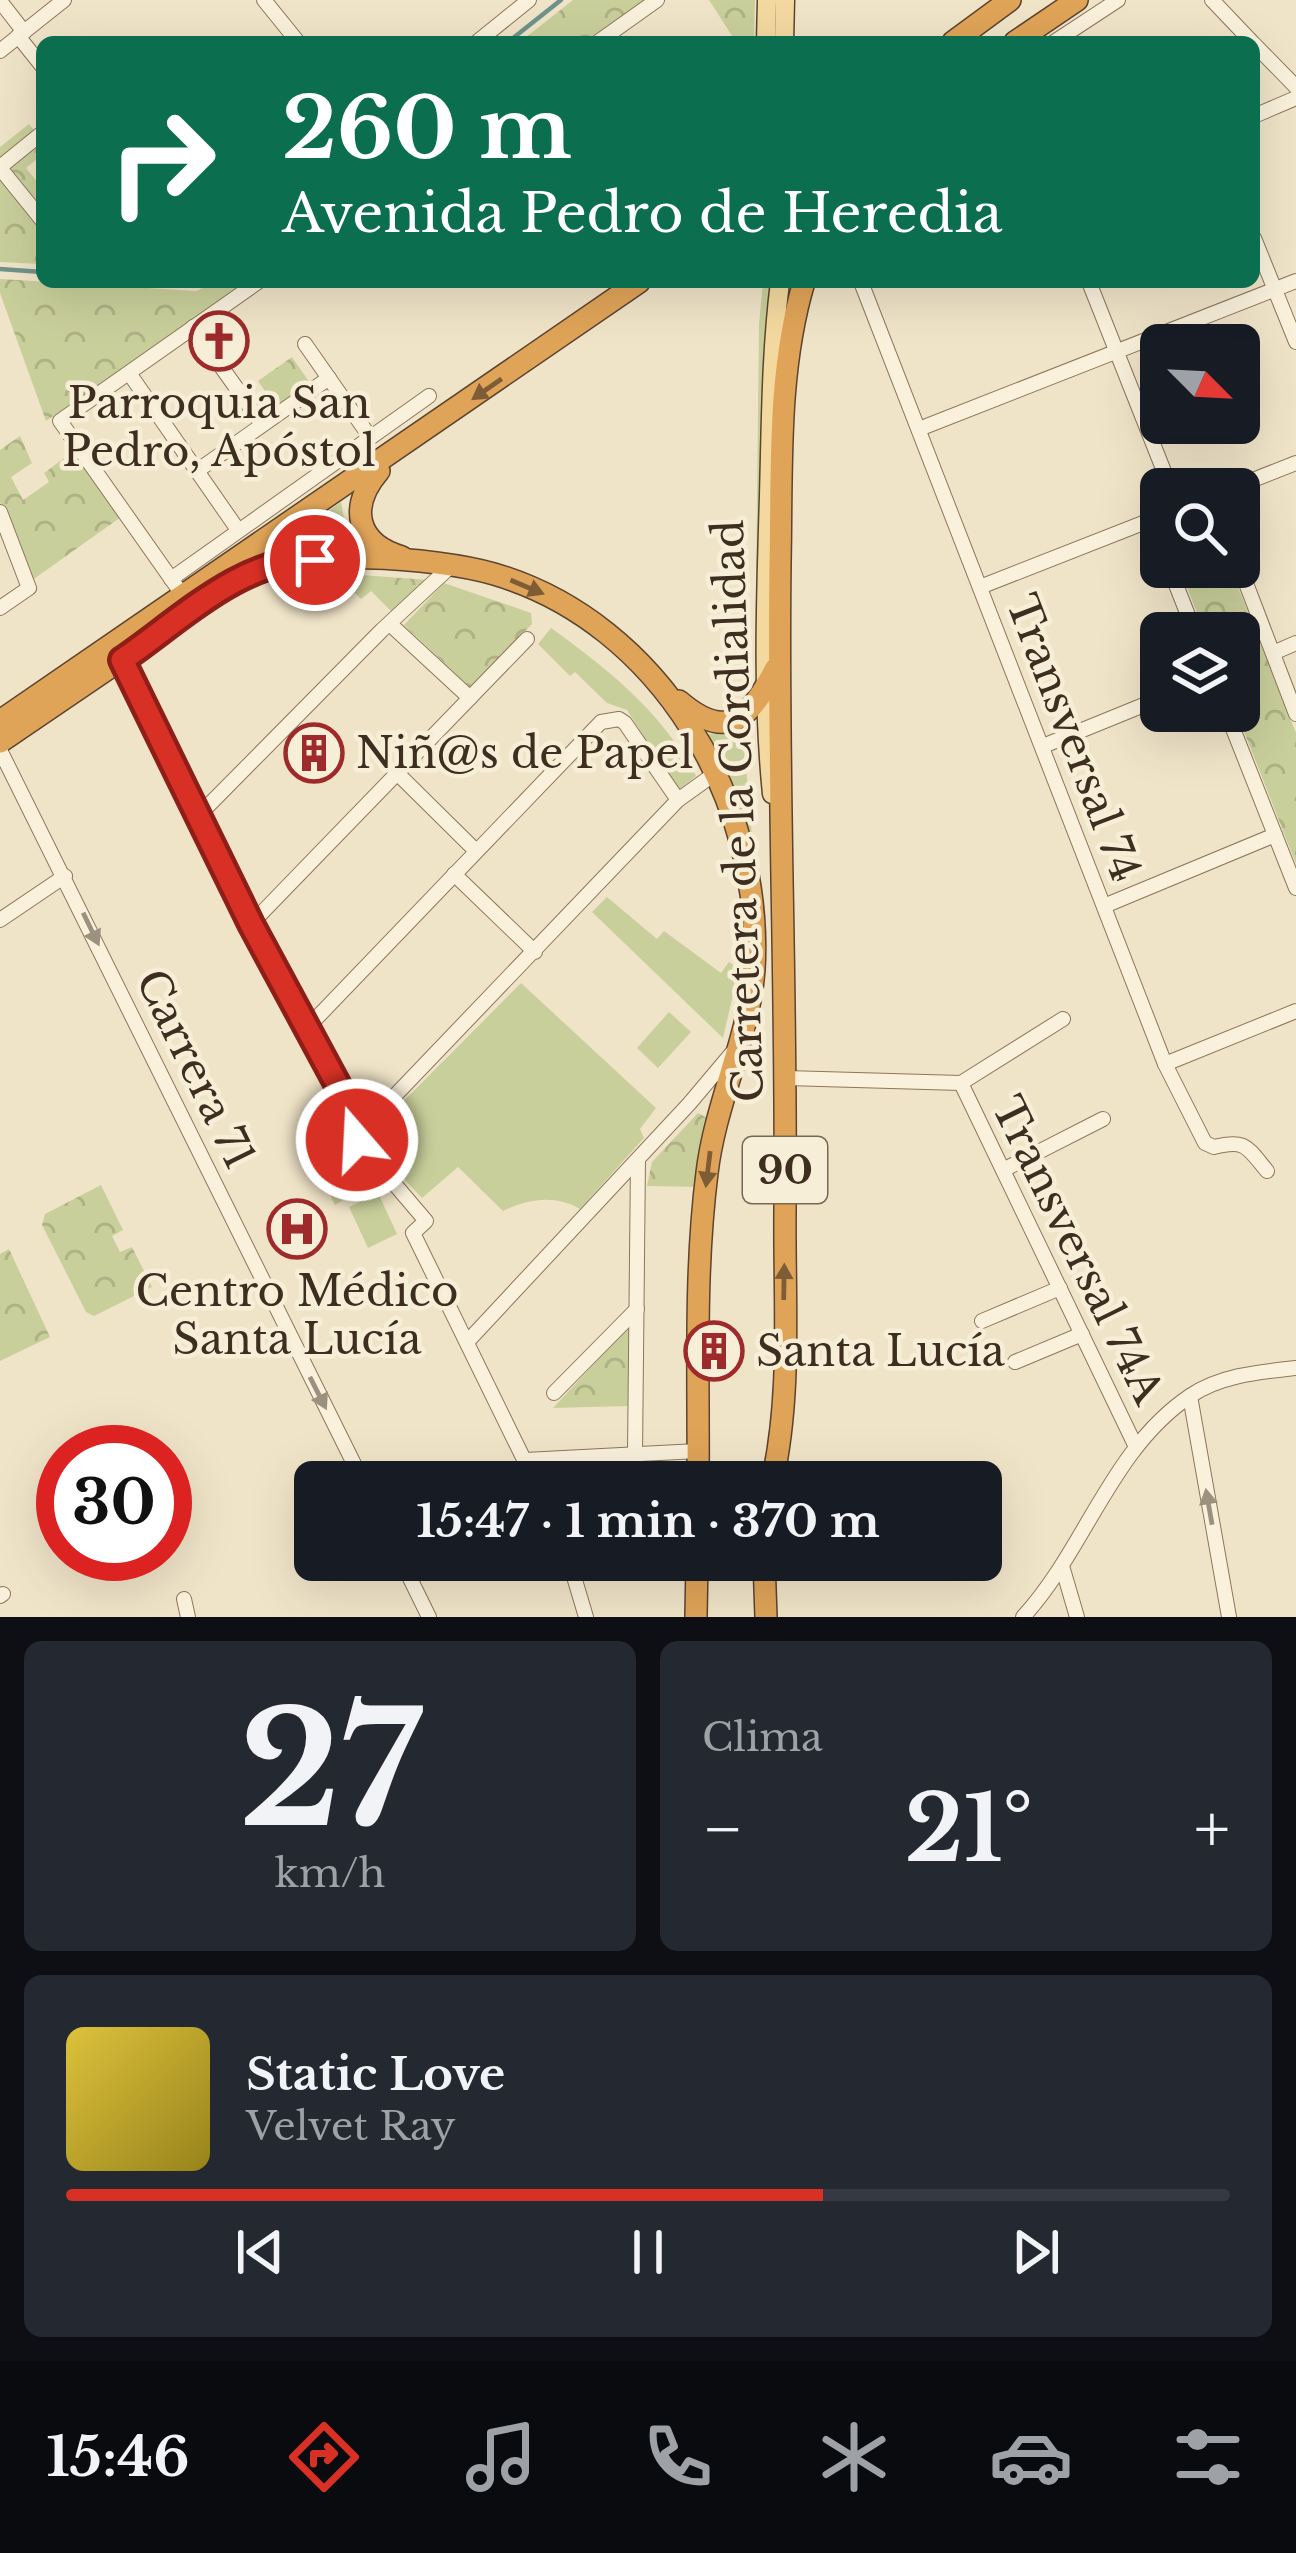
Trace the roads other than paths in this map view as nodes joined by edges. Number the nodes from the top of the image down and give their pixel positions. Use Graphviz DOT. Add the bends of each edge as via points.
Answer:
graph roads {
  1 [pos="64,0"];
  2 [pos="264,0"];
  3 [pos="529,0"];
  4 [pos="657,0"];
  5 [pos="767,0"];
  6 [pos="784,0"];
  7 [pos="1010,0"];
  8 [pos="1077,0"];
  9 [pos="1118,0"];
  10 [pos="1212,0"];
  11 [pos="0,1"];
  12 [pos="21,34"];
  13 [pos="293,36"];
  14 [pos="484,36"];
  15 [pos="606,36"];
  16 [pos="770,36"];
  17 [pos="772,36"];
  18 [pos="961,36"];
  19 [pos="1024,36"];
  20 [pos="1063,36"];
  21 [pos="1246,36"];
  22 [pos="1260,50"];
  23 [pos="0,51"];
  24 [pos="36,57"];
  25 [pos="1296,87"];
  26 [pos="1296,98"];
  27 [pos="1260,113"];
  28 [pos="36,138"];
  29 [pos="0,168"];
  30 [pos="36,213"];
  31 [pos="1260,253"];
  32 [pos="1296,281"];
  33 [pos="249,288"];
  34 [pos="627,288"];
  35 [pos="779,288"];
  36 [pos="802,288"];
  37 [pos="863,288"];
  38 [pos="1091,288"];
  39 [pos="1275,289"];
  40 [pos="193,327"];
  41 [pos="1296,342"];
  42 [pos="305,344"];
  43 [pos="1116,352"];
  44 [pos="129,373"];
  45 [pos="328,378"];
  46 [pos="429,396"];
  47 [pos="262,424"];
  48 [pos="919,429"];
  49 [pos="370,437"];
  50 [pos="404,446"];
  51 [pos="1296,463"];
  52 [pos="1163,468"];
  53 [pos="197,471"];
  54 [pos="1260,477"];
  55 [pos="0,512"];
  56 [pos="1140,524"];
  57 [pos="238,530"];
  58 [pos="414,560"];
  59 [pos="452,565"];
  60 [pos="980,587"];
  61 [pos="178,588"];
  62 [pos="1248,588"];
  63 [pos="0,608"];
  64 [pos="391,625"];
  65 [pos="527,639"];
  66 [pos="1296,643"];
  67 [pos="1273,653"];
  68 [pos="122,660"];
  69 [pos="779,662"];
  70 [pos="642,670"];
  71 [pos="765,688"];
  72 [pos="470,698"];
  73 [pos="1140,707"];
  74 [pos="1296,714"];
  75 [pos="2,731"];
  76 [pos="1234,732"];
  77 [pos="1043,746"];
  78 [pos="717,772"];
  79 [pos="397,773"];
  80 [pos="678,800"];
  81 [pos="198,816"];
  82 [pos="1275,835"];
  83 [pos="476,851"];
  84 [pos="779,858"];
  85 [pos="454,874"];
  86 [pos="65,876"];
  87 [pos="1296,888"];
  88 [pos="1104,906"];
  89 [pos="0,920"];
  90 [pos="251,924"];
  91 [pos="535,952"];
  92 [pos="1296,1011"];
  93 [pos="1063,1019"];
  94 [pos="306,1029"];
  95 [pos="736,1048"];
  96 [pos="1166,1064"];
  97 [pos="786,1078"];
  98 [pos="961,1083"];
  99 [pos="689,1104"];
  100 [pos="1103,1119"];
  101 [pos="716,1120"];
  102 [pos="362,1130"];
  103 [pos="638,1159"];
  104 [pos="1003,1170"];
  105 [pos="1267,1171"];
  106 [pos="1060,1288"];
  107 [pos="637,1309"];
  108 [pos="982,1321"];
  109 [pos="1082,1334"];
  110 [pos="468,1340"];
  111 [pos="1015,1362"];
  112 [pos="1296,1368"];
  113 [pos="554,1393"];
  114 [pos="1190,1396"];
  115 [pos="1136,1447"];
  116 [pos="698,1451"];
  117 [pos="635,1454"];
  118 [pos="525,1460"];
  119 [pos="353,1461"];
  120 [pos="698,1461"];
  121 [pos="775,1461"];
  122 [pos="1062,1566"];
  123 [pos="411,1581"];
  124 [pos="575,1581"];
  125 [pos="697,1581"];
  126 [pos="765,1581"];
  127 [pos="184,1599"];
  128 [pos="188,1617"];
  129 [pos="429,1617"];
  130 [pos="586,1617"];
  131 [pos="696,1617"];
  132 [pos="766,1617"];
  133 [pos="1023,1617"];
  134 [pos="1077,1617"];
  135 [pos="1229,1617"];
  1 -- 12 [label="street"];
  2 -- 13 [label="street"];
  3 -- 14 [label="street"];
  4 -- 15 [label="street"];
  5 -- 16 [label="main road"];
  6 -- 17 [label="main road"];
  7 -- 18 [label="highway"];
  8 -- 19 [label="highway"];
  9 -- 20 [label="street"];
  10 -- 21 [label="street"];
  11 -- 12 [label="street"];
  12 -- 23 [label="street"];
  12 -- 24 [label="street"];
  22 -- 25 [label="street"];
  26 -- 27 [label="street"];
  28 -- 29 [label="street"];
  29 -- 30 [label="street"];
  31 -- 39 [label="street"];
  32 -- 39 [label="street"];
  33 -- 40 [label="street"];
  34 -- 50 [label="highway, one-way"];
  35 -- 71 [label="main road, Carretera de la Cordialidad / 90"];
  36 -- 69 [label="highway, 90" via="785,394"];
  37 -- 48 [label="street, Transversal 74"];
  38 -- 43 [label="street"];
  39 -- 41 [label="street"];
  39 -- 43 [label="street"];
  40 -- 44 [label="street"];
  40 -- 47 [label="street"];
  42 -- 45 [label="street"];
  43 -- 48 [label="street"];
  43 -- 52 [label="street"];
  44 -- 53 [label="street"];
  44 -- 61 [label="street" via="60,422"];
  45 -- 47 [label="street"];
  45 -- 49 [label="street"];
  46 -- 49 [label="street"];
  47 -- 53 [label="street"];
  48 -- 60 [label="street, Transversal 74"];
  49 -- 57 [label="street"];
  50 -- 58 [label="highway" via="365,488 360,513 379,547"];
  50 -- 61 [label="highway"];
  51 -- 54 [label="street"];
  53 -- 57 [label="street"];
  55 -- 63 [label="street" via="29,588"];
  56 -- 60 [label="street"];
  57 -- 61 [label="street"];
  58 -- 59 [label="highway, Carretera de la Cordialidad / 90"];
  58 -- 68 [label="highway, 90" via="292,559 259,567"];
  59 -- 64 [label="street"];
  59 -- 70 [label="highway, Carretera de la Cordialidad / 90, one-way" via="558,601"];
  60 -- 77 [label="street, Transversal 74"];
  61 -- 75 [label="highway"];
  62 -- 67 [label="street"];
  64 -- 72 [label="street"];
  64 -- 81 [label="street"];
  65 -- 72 [label="street"];
  66 -- 67 [label="street"];
  67 -- 74 [label="street"];
  68 -- 75 [label="highway, 90"];
  68 -- 81 [label="street"];
  69 -- 71 [label="highway"];
  69 -- 84 [label="highway, 90"];
  70 -- 71 [label="highway" via="711,721 742,718"];
  70 -- 78 [label="highway, Carretera de la Cordialidad / 90"];
  71 -- 84 [label="main road, Carretera de la Cordialidad / 90"];
  72 -- 79 [label="street"];
  73 -- 77 [label="street"];
  75 -- 86 [label="street, Carrera 71"];
  76 -- 82 [label="street"];
  77 -- 88 [label="street, Transversal 74"];
  78 -- 80 [label="street"];
  78 -- 95 [label="highway, Carretera de la Cordialidad / 90" via="743,844 752,915 754,973"];
  79 -- 83 [label="street"];
  79 -- 90 [label="street"];
  80 -- 83 [label="street" via="620,719 601,722"];
  80 -- 91 [label="street"];
  81 -- 90 [label="street"];
  82 -- 87 [label="street"];
  82 -- 88 [label="street"];
  83 -- 85 [label="street"];
  84 -- 97 [label="highway, Carretera de la Cordialidad / 90"];
  85 -- 91 [label="street"];
  85 -- 94 [label="street"];
  86 -- 89 [label="street"];
  86 -- 119 [label="street, Carrera 71, one-way"];
  88 -- 96 [label="street, Transversal 74"];
  90 -- 94 [label="street"];
  91 -- 102 [label="street"];
  92 -- 96 [label="street"];
  93 -- 98 [label="street"];
  94 -- 102 [label="street"];
  95 -- 99 [label="street"];
  95 -- 101 [label="highway, Carretera de la Cordialidad / 90"];
  96 -- 105 [label="street, Transversal 74" via="1205,1143 1244,1144"];
  97 -- 98 [label="street"];
  121 -- 97 [label="highway, Carretera de la Cordialidad / 90, one-way"];
  98 -- 104 [label="street, Transversal 74A"];
  99 -- 101 [label="street"];
  99 -- 103 [label="street"];
  100 -- 104 [label="street"];
  101 -- 116 [label="highway, Carretera de la Cordialidad / 90, one-way" via="701,1240"];
  102 -- 110 [label="street" via="357,1140 426,1221 413,1233"];
  103 -- 107 [label="street"];
  103 -- 110 [label="street"];
  104 -- 106 [label="street, Transversal 74A"];
  106 -- 108 [label="street"];
  106 -- 109 [label="street, Transversal 74A"];
  107 -- 113 [label="street"];
  107 -- 117 [label="street"];
  109 -- 111 [label="street"];
  109 -- 115 [label="street, Transversal 74A"];
  110 -- 118 [label="street"];
  112 -- 114 [label="street" via="1227,1379"];
  114 -- 115 [label="street"];
  135 -- 114 [label="street, one-way"];
  115 -- 122 [label="street"];
  116 -- 117 [label="street"];
  116 -- 120 [label="highway, Carretera de la Cordialidad / 90"];
  117 -- 118 [label="street"];
  122 -- 133 [label="street"];
  122 -- 134 [label="street"];
  123 -- 129 [label="street"];
  124 -- 130 [label="street"];
  125 -- 131 [label="highway"];
  126 -- 132 [label="highway"];
  127 -- 128 [label="street"];
}
